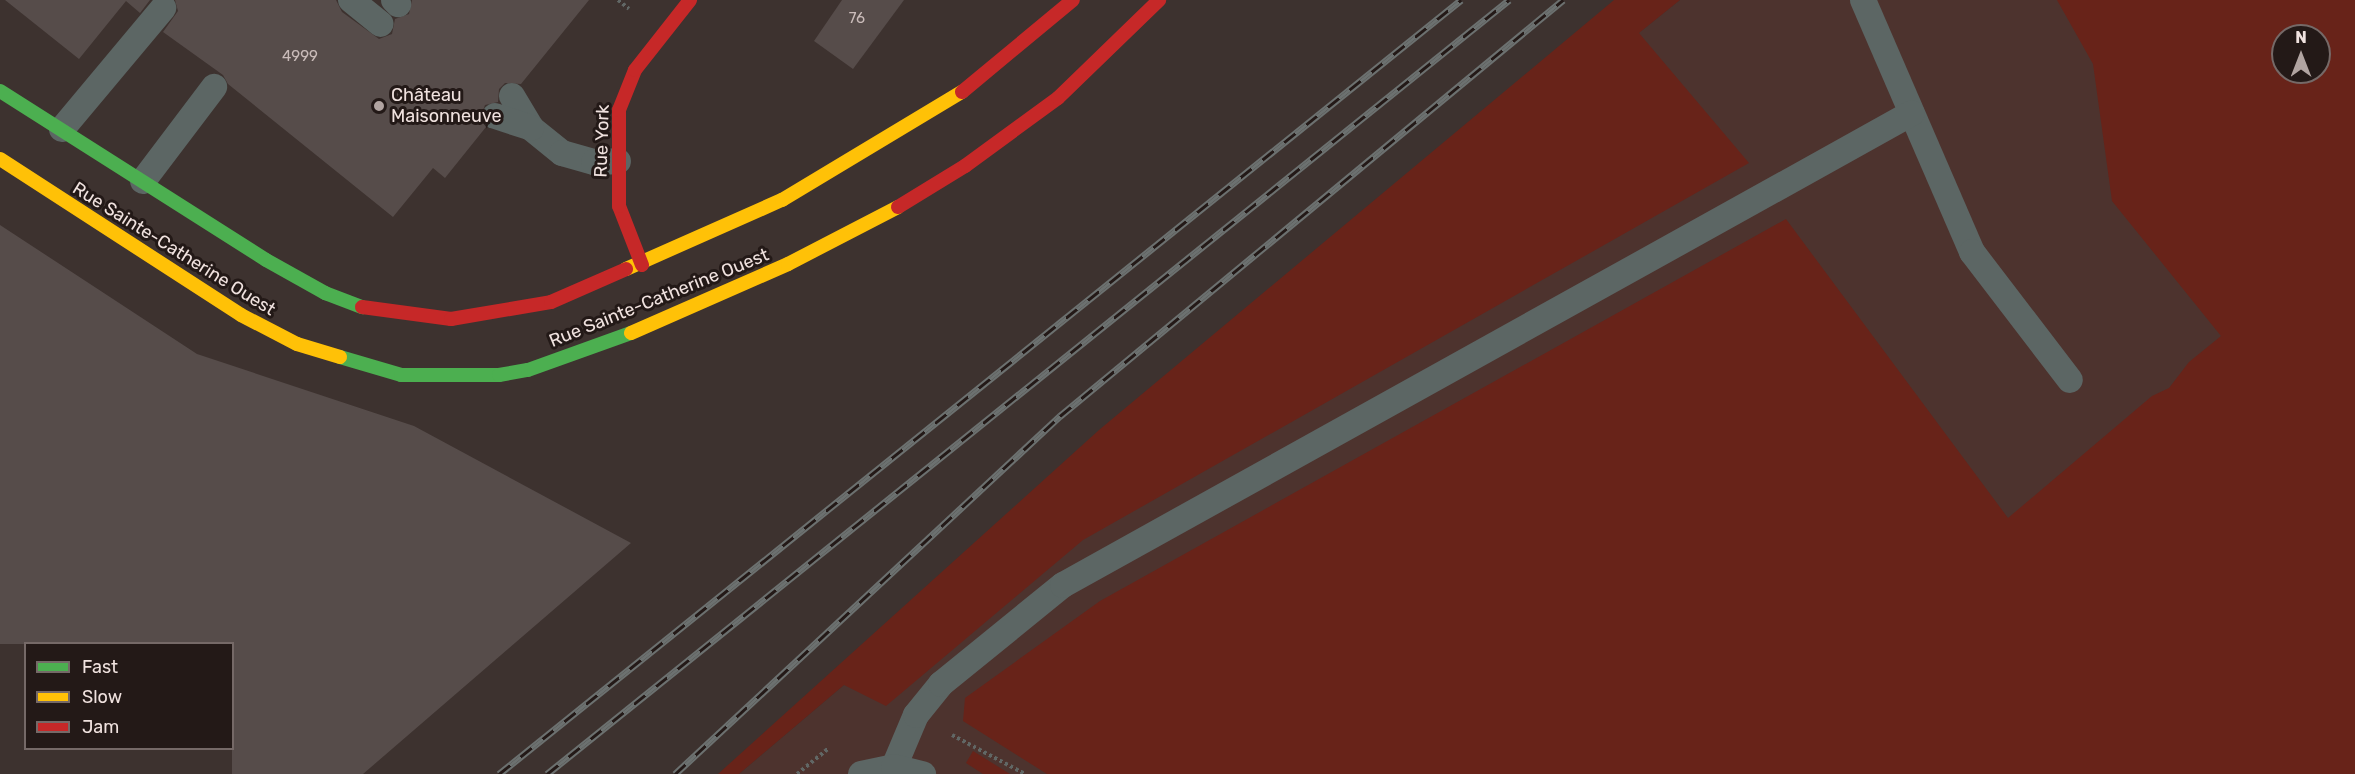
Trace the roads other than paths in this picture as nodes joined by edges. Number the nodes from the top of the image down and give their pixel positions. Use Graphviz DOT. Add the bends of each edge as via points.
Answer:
graph roads {
  1 [pos="351,0"];
  2 [pos="690,0"];
  3 [pos="1074,0"];
  4 [pos="1159,0"];
  5 [pos="1863,0"];
  6 [pos="163,8"];
  7 [pos="381,24"];
  8 [pos="214,87"];
  9 [pos="0,90"];
  10 [pos="512,96"];
  11 [pos="1912,113"];
  12 [pos="495,116"];
  13 [pos="531,128"];
  14 [pos="62,129"];
  15 [pos="0,159"];
  16 [pos="618,161"];
  17 [pos="143,181"];
  18 [pos="642,265"];
  19 [pos="2070,380"];
  20 [pos="894,767"];
  21 [pos="861,774"];
  22 [pos="923,774"];
  1 -- 7 [label="lane"];
  2 -- 16 [label="main road, Rue York" via="635,70 621,99"];
  3 -- 18 [label="main road, Rue Sainte-Catherine Ouest" via="978,81 893,140 783,200"];
  4 -- 15 [label="main road, Rue Sainte-Catherine Ouest" via="1058,98 965,166 889,213 788,264 624,336 499,375 401,375 297,344 241,315"];
  5 -- 11 [label="lane"];
  6 -- 14 [label="lane"];
  8 -- 17 [label="lane"];
  9 -- 14 [label="main road, Rue Sainte-Catherine Ouest"];
  10 -- 13 [label="lane"];
  11 -- 19 [label="lane" via="1972,252"];
  11 -- 20 [label="lane" via="1063,585 941,684 916,715"];
  12 -- 13 [label="lane"];
  13 -- 16 [label="lane" via="570,157"];
  14 -- 17 [label="main road, Rue Sainte-Catherine Ouest"];
  16 -- 18 [label="main road, Rue York" via="622,222"];
  17 -- 18 [label="main road, Rue Sainte-Catherine Ouest" via="297,279 350,304 402,316 451,320 524,309"];
  20 -- 21 [label="lane"];
  20 -- 22 [label="lane"];
}
